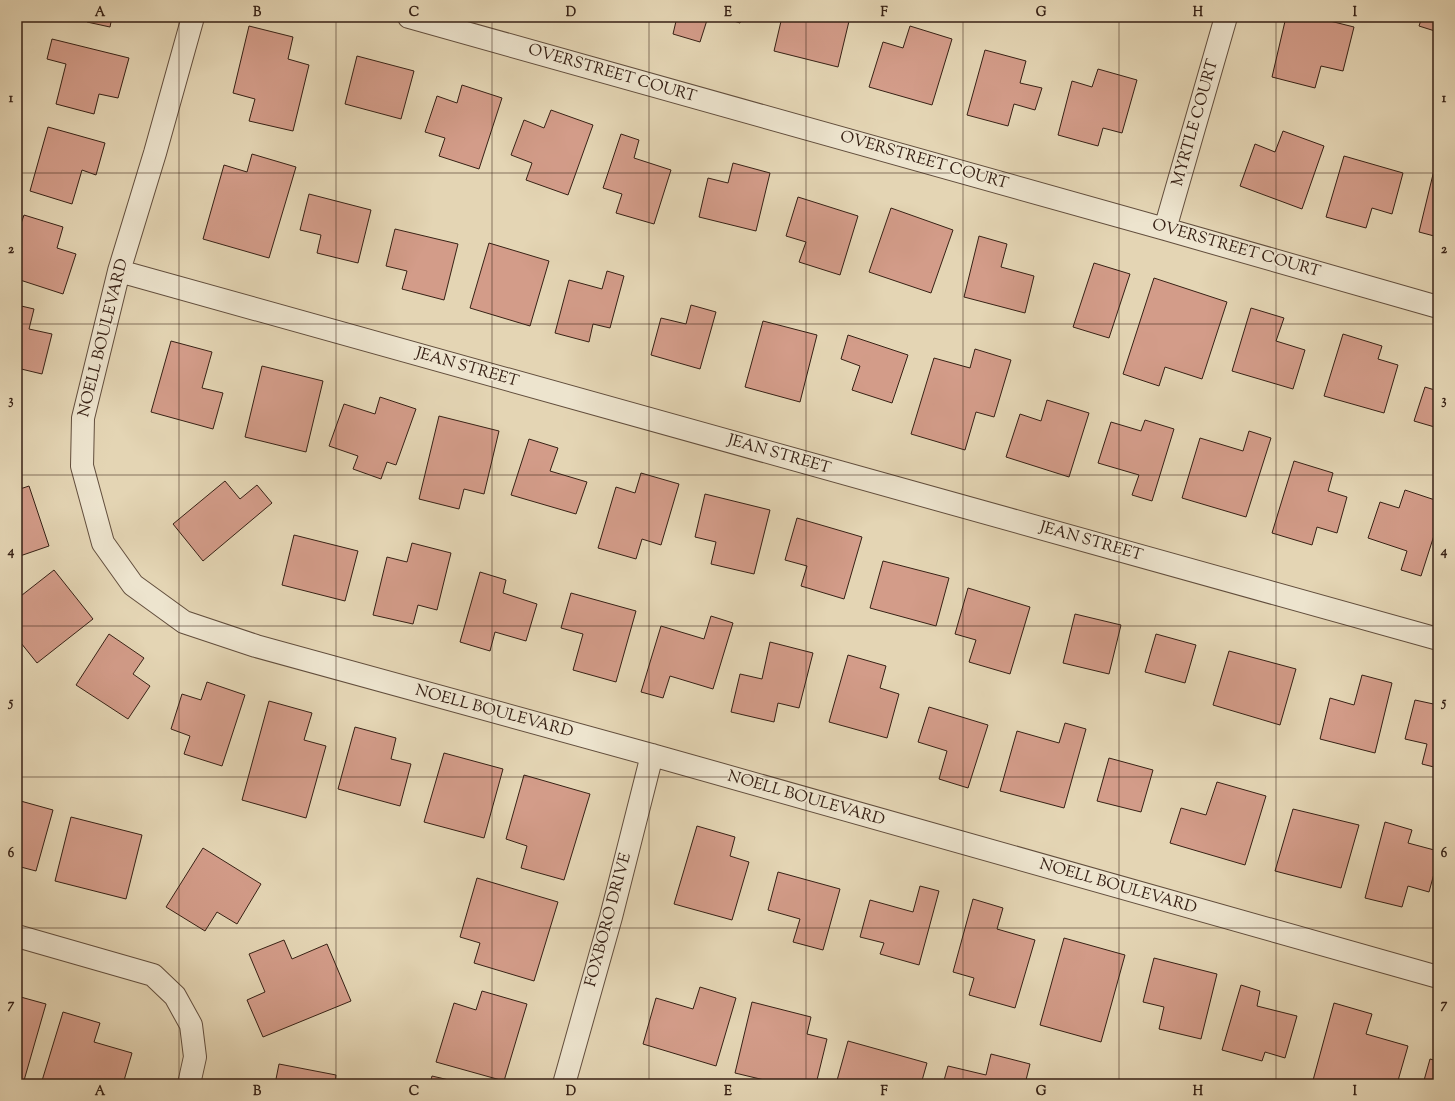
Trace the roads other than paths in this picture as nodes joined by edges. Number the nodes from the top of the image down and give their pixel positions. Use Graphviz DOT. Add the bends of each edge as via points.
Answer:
graph roads {
  1 [pos="193,17"];
  2 [pos="409,17"];
  3 [pos="1226,17"];
  4 [pos="1165,229"];
  5 [pos="119,271"];
  6 [pos="1438,307"];
  7 [pos="1438,639"];
  8 [pos="652,755"];
  9 [pos="17,936"];
  10 [pos="1438,977"];
  11 [pos="189,1084"];
  12 [pos="564,1084"];
  1 -- 5 [label="street, NOELL BOULEVARD"];
  2 -- 4 [label="street, OVERSTREET COURT"];
  3 -- 4 [label="street, MYRTLE COURT"];
  4 -- 6 [label="street, OVERSTREET COURT"];
  5 -- 7 [label="street, JEAN STREET"];
  5 -- 8 [label="street, NOELL BOULEVARD" via="82,418 82,466 103,543 133,585 184,622 256,646"];
  8 -- 10 [label="street, NOELL BOULEVARD"];
  8 -- 12 [label="street, FOXBORO DRIVE" via="611,917"];
  9 -- 11 [label="street" via="152,975 175,996 191,1025 195,1057"];
}
